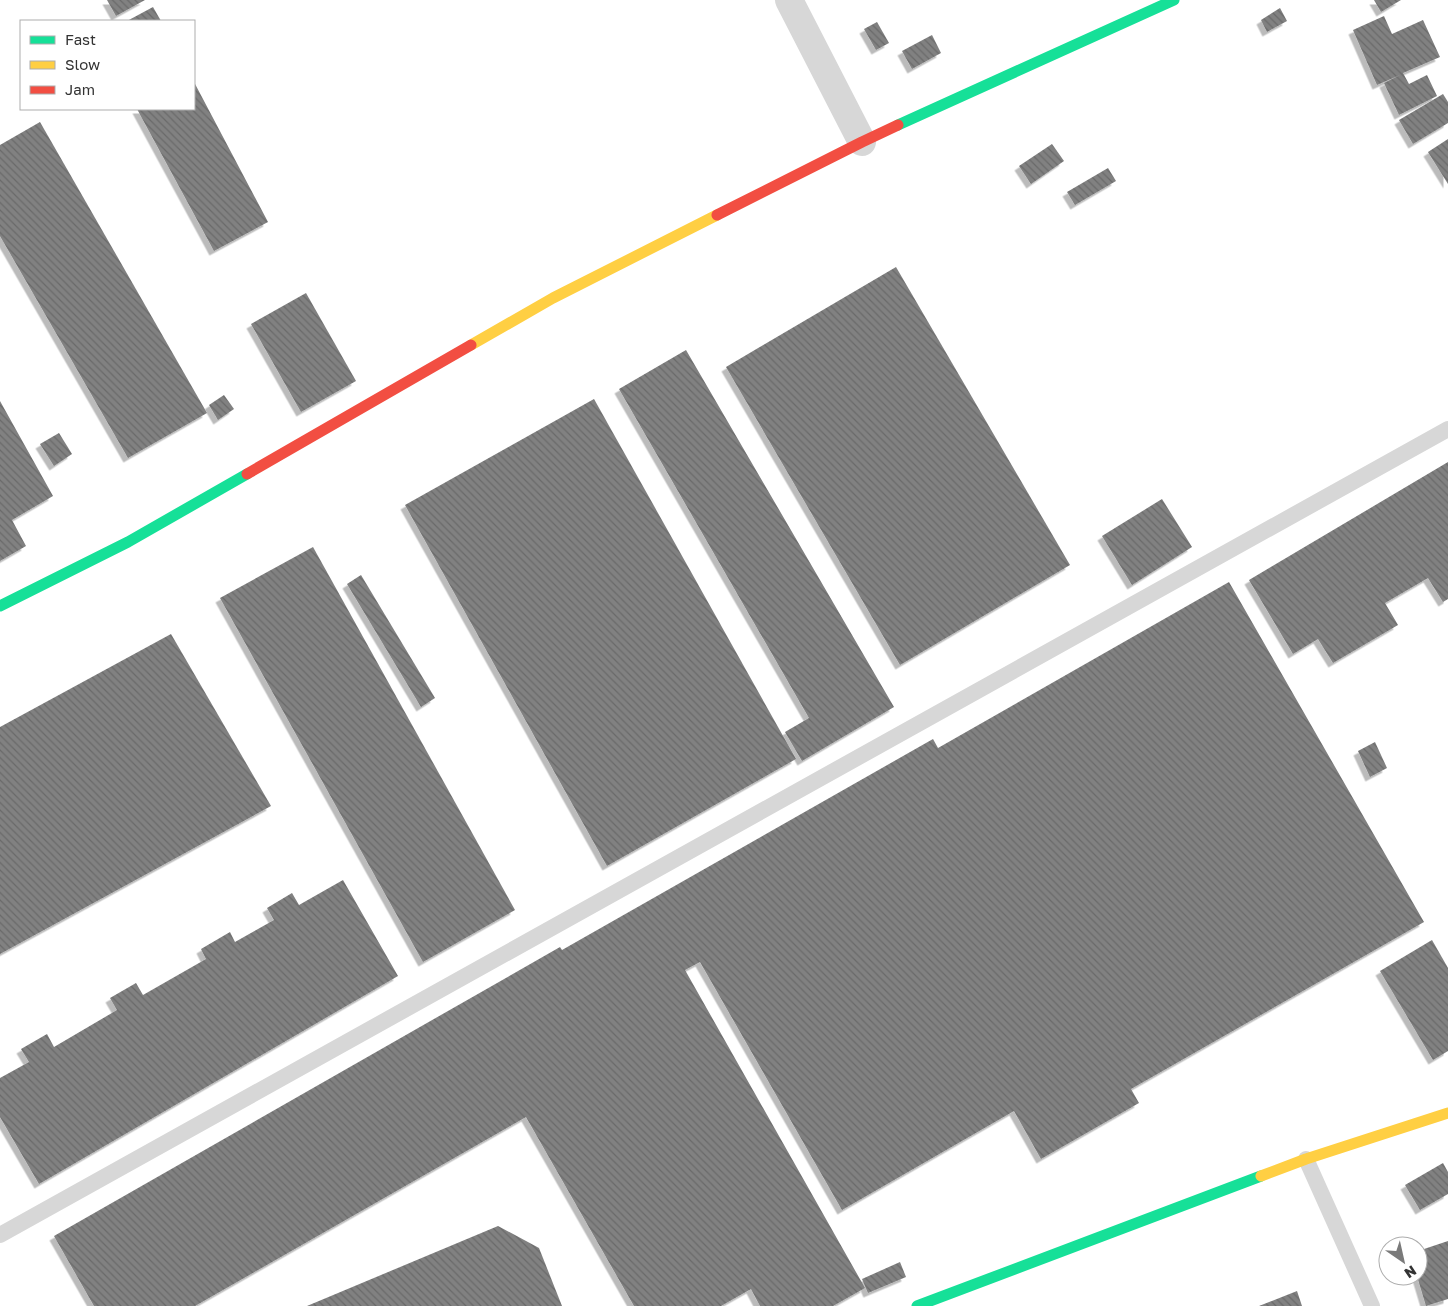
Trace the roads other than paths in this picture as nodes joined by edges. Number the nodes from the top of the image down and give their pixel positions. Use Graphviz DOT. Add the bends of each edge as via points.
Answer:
graph roads {
  1 [pos="790,0"];
  2 [pos="1174,0"];
  3 [pos="862,142"];
  4 [pos="1448,429"];
  5 [pos="0,606"];
  6 [pos="1448,1113"];
  7 [pos="1306,1159"];
  8 [pos="0,1235"];
  9 [pos="917,1306"];
  10 [pos="1372,1306"];
  1 -- 3 [label="street"];
  2 -- 3 [label="street"];
  3 -- 5 [label="street" via="552,298 128,542"];
  4 -- 8 [label="lane"];
  6 -- 7 [label="street"];
  7 -- 9 [label="street"];
  7 -- 10 [label="lane"];
}
